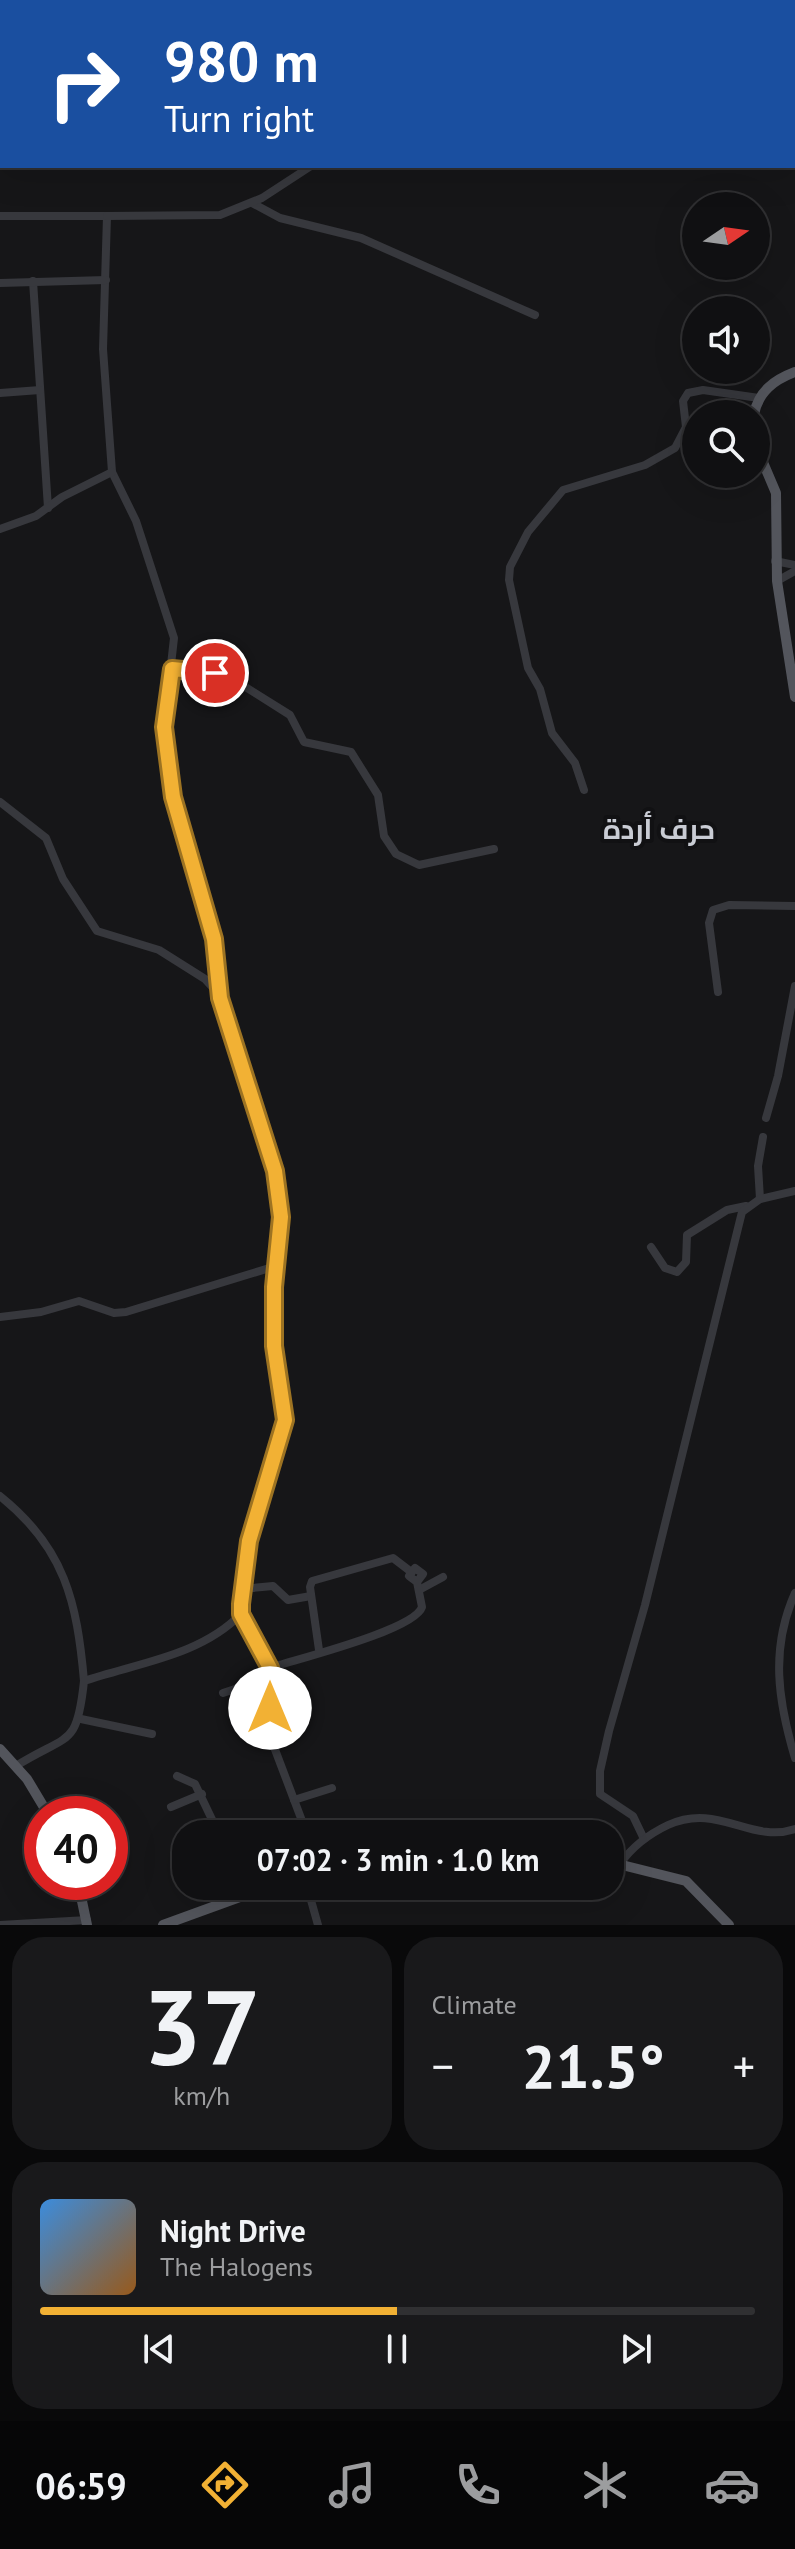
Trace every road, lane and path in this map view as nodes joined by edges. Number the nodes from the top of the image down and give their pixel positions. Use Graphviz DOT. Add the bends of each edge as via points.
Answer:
graph roads {
  1 [pos="308,168"];
  2 [pos="252,203"];
  3 [pos="0,216"];
  4 [pos="107,216"];
  5 [pos="106,280"];
  6 [pos="33,281"];
  7 [pos="0,283"];
  8 [pos="535,315"];
  9 [pos="795,372"];
  10 [pos="40,390"];
  11 [pos="0,393"];
  12 [pos="759,398"];
  13 [pos="112,472"];
  14 [pos="770,479"];
  15 [pos="48,508"];
  16 [pos="0,529"];
  17 [pos="775,561"];
  18 [pos="795,565"];
  19 [pos="795,571"];
  20 [pos="777,581"];
  21 [pos="793,667"];
  22 [pos="172,669"];
  23 [pos="795,697"];
  24 [pos="584,790"];
  25 [pos="0,802"];
  26 [pos="494,849"];
  27 [pos="795,906"];
  28 [pos="795,986"];
  29 [pos="718,992"];
  30 [pos="220,998"];
  31 [pos="766,1118"];
  32 [pos="763,1137"];
  33 [pos="795,1191"];
  34 [pos="760,1199"];
  35 [pos="746,1206"];
  36 [pos="651,1247"];
  37 [pos="276,1266"];
  38 [pos="0,1317"];
  39 [pos="0,1496"];
  40 [pos="443,1577"];
  41 [pos="418,1586"];
  42 [pos="242,1589"];
  43 [pos="795,1593"];
  44 [pos="311,1596"];
  45 [pos="241,1614"];
  46 [pos="319,1650"];
  47 [pos="270,1673"];
  48 [pos="84,1681"];
  49 [pos="223,1693"];
  50 [pos="81,1719"];
  51 [pos="152,1734"];
  52 [pos="0,1749"];
  53 [pos="795,1758"];
  54 [pos="16,1766"];
  55 [pos="177,1776"];
  56 [pos="332,1788"];
  57 [pos="202,1794"];
  58 [pos="36,1796"];
  59 [pos="294,1800"];
  60 [pos="171,1807"];
  61 [pos="213,1820"];
  62 [pos="302,1820"];
  63 [pos="795,1829"];
  64 [pos="644,1839"];
  65 [pos="624,1856"];
  66 [pos="624,1865"];
  67 [pos="82,1900"];
  68 [pos="219,1900"];
  69 [pos="311,1900"];
  70 [pos="87,1922"];
  71 [pos="0,1925"];
  72 [pos="163,1925"];
  73 [pos="318,1925"];
  74 [pos="729,1925"];
  1 -- 2 [label="street"];
  2 -- 4 [label="street" via="220,215"];
  2 -- 8 [label="street" via="280,218 361,238"];
  3 -- 4 [label="street"];
  4 -- 5 [label="street"];
  5 -- 6 [label="street"];
  5 -- 13 [label="street" via="103,349"];
  6 -- 7 [label="street"];
  6 -- 10 [label="street"];
  9 -- 12 [label="main road" via="772,382"];
  10 -- 11 [label="street"];
  10 -- 15 [label="street"];
  12 -- 24 [label="street" via="703,390 688,393 683,401 685,432 675,448 645,465 563,490 512,561 509,580 528,668 552,733 575,763"];
  13 -- 15 [label="street"];
  13 -- 22 [label="street" via="134,515 171,626"];
  14 -- 17 [label="main road" via="776,493"];
  15 -- 16 [label="street"];
  17 -- 18 [label="street"];
  17 -- 20 [label="main road"];
  19 -- 20 [label="street"];
  20 -- 21 [label="main road"];
  21 -- 23 [label="main road"];
  22 -- 26 [label="street" via="228,676 290,715 304,742 346,749 356,756 378,795 387,843 403,859 419,865"];
  22 -- 30 [label="street" via="164,727 166,758 180,827 214,939"];
  25 -- 30 [label="street" via="46,838 63,879 97,931 159,950 205,979"];
  27 -- 29 [label="street" via="729,905 713,910 709,923"];
  28 -- 31 [label="street"];
  30 -- 37 [label="street" via="275,1171 281,1227"];
  32 -- 34 [label="street"];
  33 -- 34 [label="street"];
  34 -- 35 [label="street"];
  35 -- 36 [label="street" via="727,1210 687,1235 686,1262 677,1272 665,1268"];
  35 -- 64 [label="street" via="600,1771 602,1798 633,1816"];
  37 -- 38 [label="street" via="126,1312 79,1301"];
  37 -- 42 [label="street" via="274,1346 285,1420 249,1541"];
  39 -- 48 [label="street" via="40,1536 61,1567 80,1631"];
  40 -- 41 [label="street"];
  41 -- 44 [label="street" via="421,1571 410,1571 393,1558 316,1578 310,1584"];
  41 -- 46 [label="street" via="422,1607 413,1619 341,1648"];
  42 -- 44 [label="street" via="273,1586 288,1600"];
  42 -- 45 [label="street"];
  43 -- 53 [label="street" via="777,1666"];
  44 -- 46 [label="street"];
  45 -- 47 [label="street"];
  45 -- 48 [label="street" via="204,1641 148,1664"];
  46 -- 47 [label="street"];
  47 -- 49 [label="street"];
  47 -- 59 [label="street" via="271,1739"];
  48 -- 50 [label="street"];
  50 -- 51 [label="street"];
  50 -- 54 [label="street" via="69,1737"];
  52 -- 54 [label="main road"];
  54 -- 58 [label="main road"];
  55 -- 57 [label="street" via="189,1778"];
  56 -- 59 [label="street"];
  57 -- 60 [label="street"];
  57 -- 61 [label="street"];
  59 -- 62 [label="street"];
  63 -- 64 [label="street" via="764,1831 694,1816"];
  64 -- 65 [label="street"];
  66 -- 74 [label="main road" via="686,1881"];
  67 -- 70 [label="main road"];
  68 -- 72 [label="main road"];
  69 -- 73 [label="street"];
  70 -- 71 [label="street"];
}
